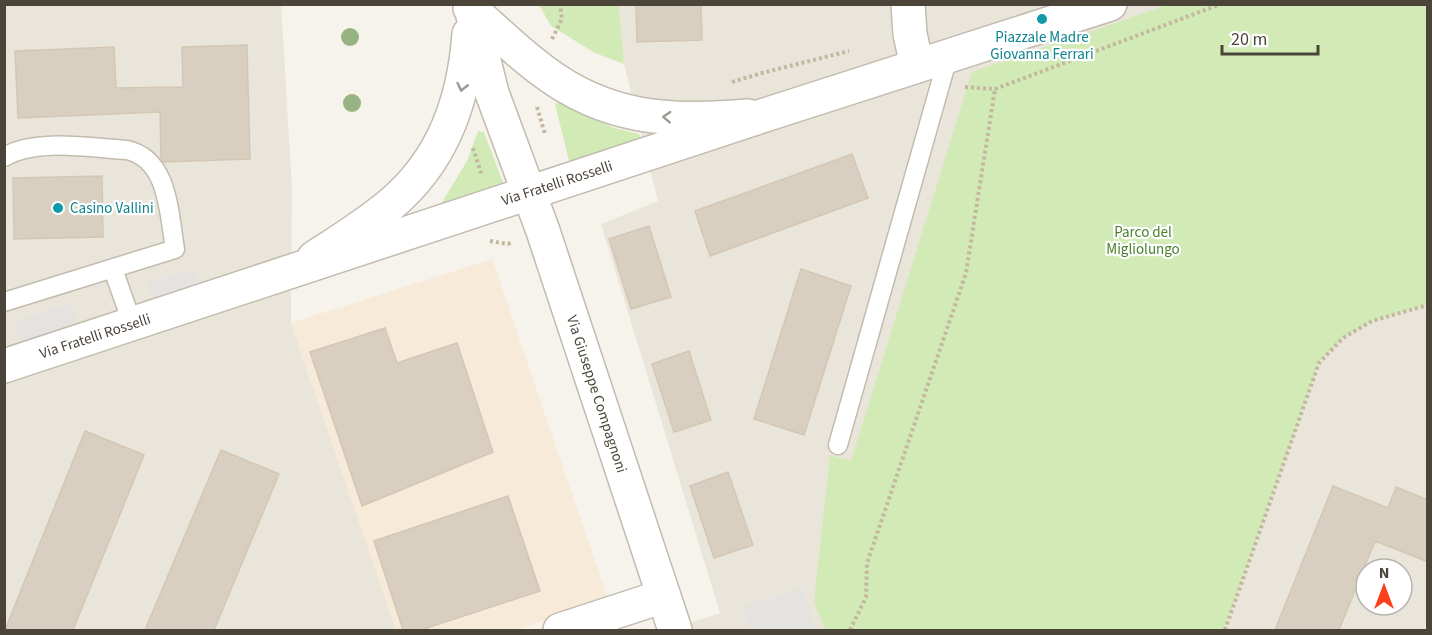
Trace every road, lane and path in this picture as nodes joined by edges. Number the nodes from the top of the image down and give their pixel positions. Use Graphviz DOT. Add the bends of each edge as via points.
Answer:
graph roads {
  1 [pos="560,4"];
  2 [pos="908,4"];
  3 [pos="1110,4"];
  4 [pos="470,6"];
  5 [pos="859,48"];
  6 [pos="933,62"];
  7 [pos="538,68"];
  8 [pos="723,85"];
  9 [pos="995,89"];
  10 [pos="768,114"];
  11 [pos="4,157"];
  12 [pos="561,182"];
  13 [pos="529,192"];
  14 [pos="113,269"];
  15 [pos="298,269"];
  16 [pos="4,302"];
  17 [pos="1428,305"];
  18 [pos="132,323"];
  19 [pos="4,366"];
  20 [pos="838,445"];
  21 [pos="664,596"];
  22 [pos="560,630"];
  23 [pos="675,630"];
  24 [pos="850,630"];
  25 [pos="1225,630"];
  1 -- 7 [label="path" via="562,19"];
  2 -- 6 [label="street" via="910,34"];
  3 -- 6 [label="street, Via Fratelli Rosselli"];
  4 -- 7 [label="street"];
  4 -- 13 [label="street, Via Giuseppe Compagnoni" via="492,93"];
  4 -- 15 [label="street, one-way" via="461,92 453,118 426,166 391,204"];
  5 -- 8 [label="path"];
  6 -- 10 [label="street, Via Fratelli Rosselli"];
  6 -- 20 [label="lane"];
  10 -- 7 [label="street, one-way" via="699,118 630,112 586,98"];
  7 -- 12 [label="path" via="530,85"];
  9 -- 24 [label="path" via="966,273 867,563 866,597"];
  10 -- 12 [label="street, Via Fratelli Rosselli"];
  11 -- 14 [label="lane" via="41,146 127,150 145,157 161,180 176,249"];
  12 -- 13 [label="street, Via Fratelli Rosselli"];
  13 -- 15 [label="street, Via Fratelli Rosselli"];
  13 -- 21 [label="street, Via Giuseppe Compagnoni"];
  14 -- 16 [label="lane"];
  14 -- 18 [label="lane"];
  15 -- 18 [label="street, Via Fratelli Rosselli"];
  17 -- 25 [label="path" via="1372,321 1343,338 1319,363"];
  18 -- 19 [label="street, Via Fratelli Rosselli"];
  21 -- 22 [label="street"];
  21 -- 23 [label="street, Via Giuseppe Compagnoni"];
}
